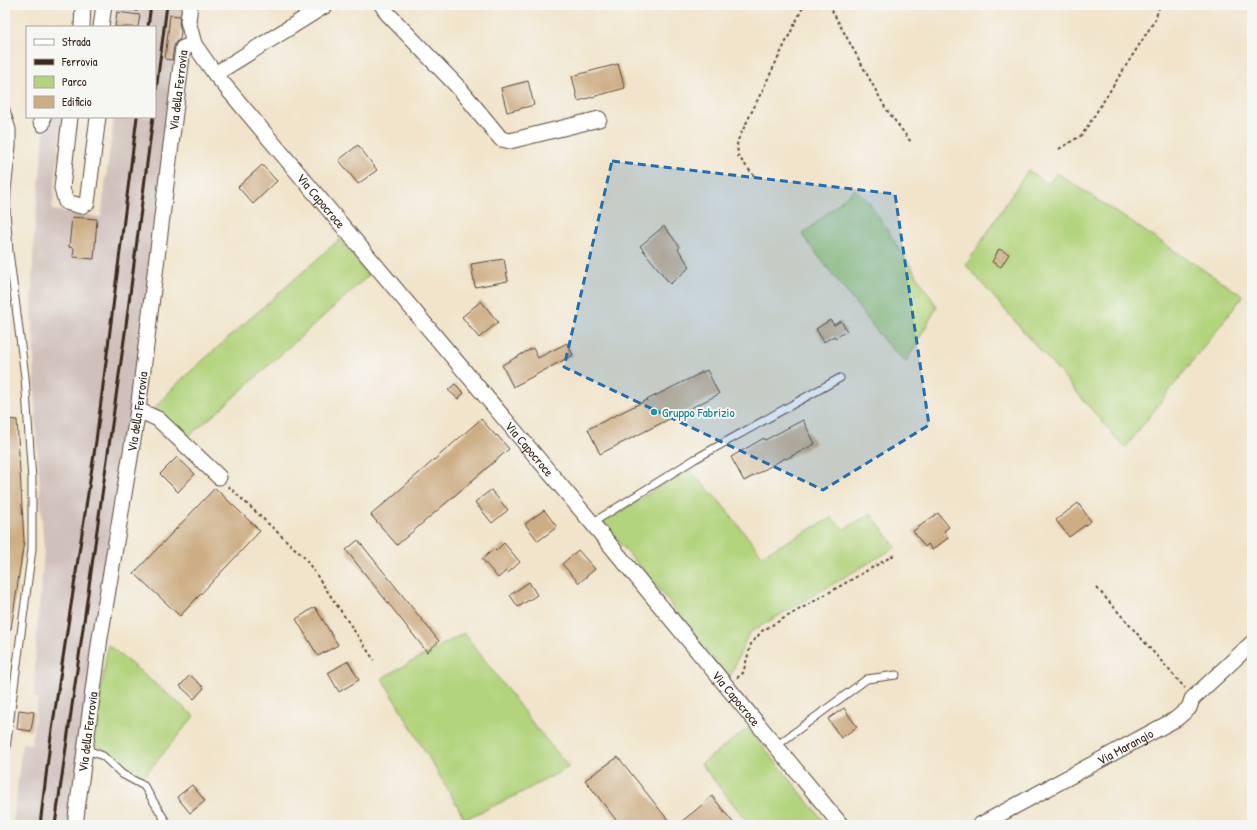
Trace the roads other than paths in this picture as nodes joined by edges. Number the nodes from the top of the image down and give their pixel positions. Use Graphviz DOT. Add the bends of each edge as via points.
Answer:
graph roads {
  1 [pos="83,5"];
  2 [pos="190,5"];
  3 [pos="326,5"];
  4 [pos="382,5"];
  5 [pos="104,6"];
  6 [pos="82,26"];
  7 [pos="101,26"];
  8 [pos="194,44"];
  9 [pos="215,74"];
  10 [pos="5,107"];
  11 [pos="39,118"];
  12 [pos="45,118"];
  13 [pos="70,118"];
  14 [pos="98,118"];
  15 [pos="599,119"];
  16 [pos="6,213"];
  17 [pos="840,378"];
  18 [pos="138,410"];
  19 [pos="219,477"];
  20 [pos="592,523"];
  21 [pos="1252,643"];
  22 [pos="896,675"];
  23 [pos="776,746"];
  24 [pos="85,749"];
  25 [pos="5,756"];
  26 [pos="75,825"];
  27 [pos="168,825"];
  28 [pos="842,825"];
  29 [pos="980,825"];
  1 -- 6 [label="street"];
  2 -- 8 [label="street, Via della Ferrovia" via="188,21"];
  3 -- 9 [label="street"];
  4 -- 15 [label="street" via="501,139 510,140"];
  5 -- 7 [label="street"];
  8 -- 9 [label="street, Via Capocroce"];
  8 -- 18 [label="street, Via della Ferrovia" via="183,48"];
  9 -- 20 [label="street, Via Capocroce"];
  10 -- 16 [label="lane" via="12,129"];
  11 -- 12 [label="street" via="42,126"];
  13 -- 14 [label="street" via="62,188 66,202 81,206 88,203"];
  16 -- 25 [label="lane" via="25,385 32,480 32,549"];
  17 -- 20 [label="lane" via="695,459"];
  18 -- 19 [label="street" via="158,419"];
  18 -- 24 [label="street, Via della Ferrovia" via="100,638"];
  20 -- 23 [label="street, Via Capocroce"];
  21 -- 29 [label="street, Via Marangio" via="1192,699 1189,708 1176,719"];
  22 -- 23 [label="lane" via="867,679"];
  23 -- 28 [label="street, Via Capocroce"];
  24 -- 26 [label="street, Via della Ferrovia"];
  24 -- 27 [label="lane" via="103,756 122,774 144,786"];
}
